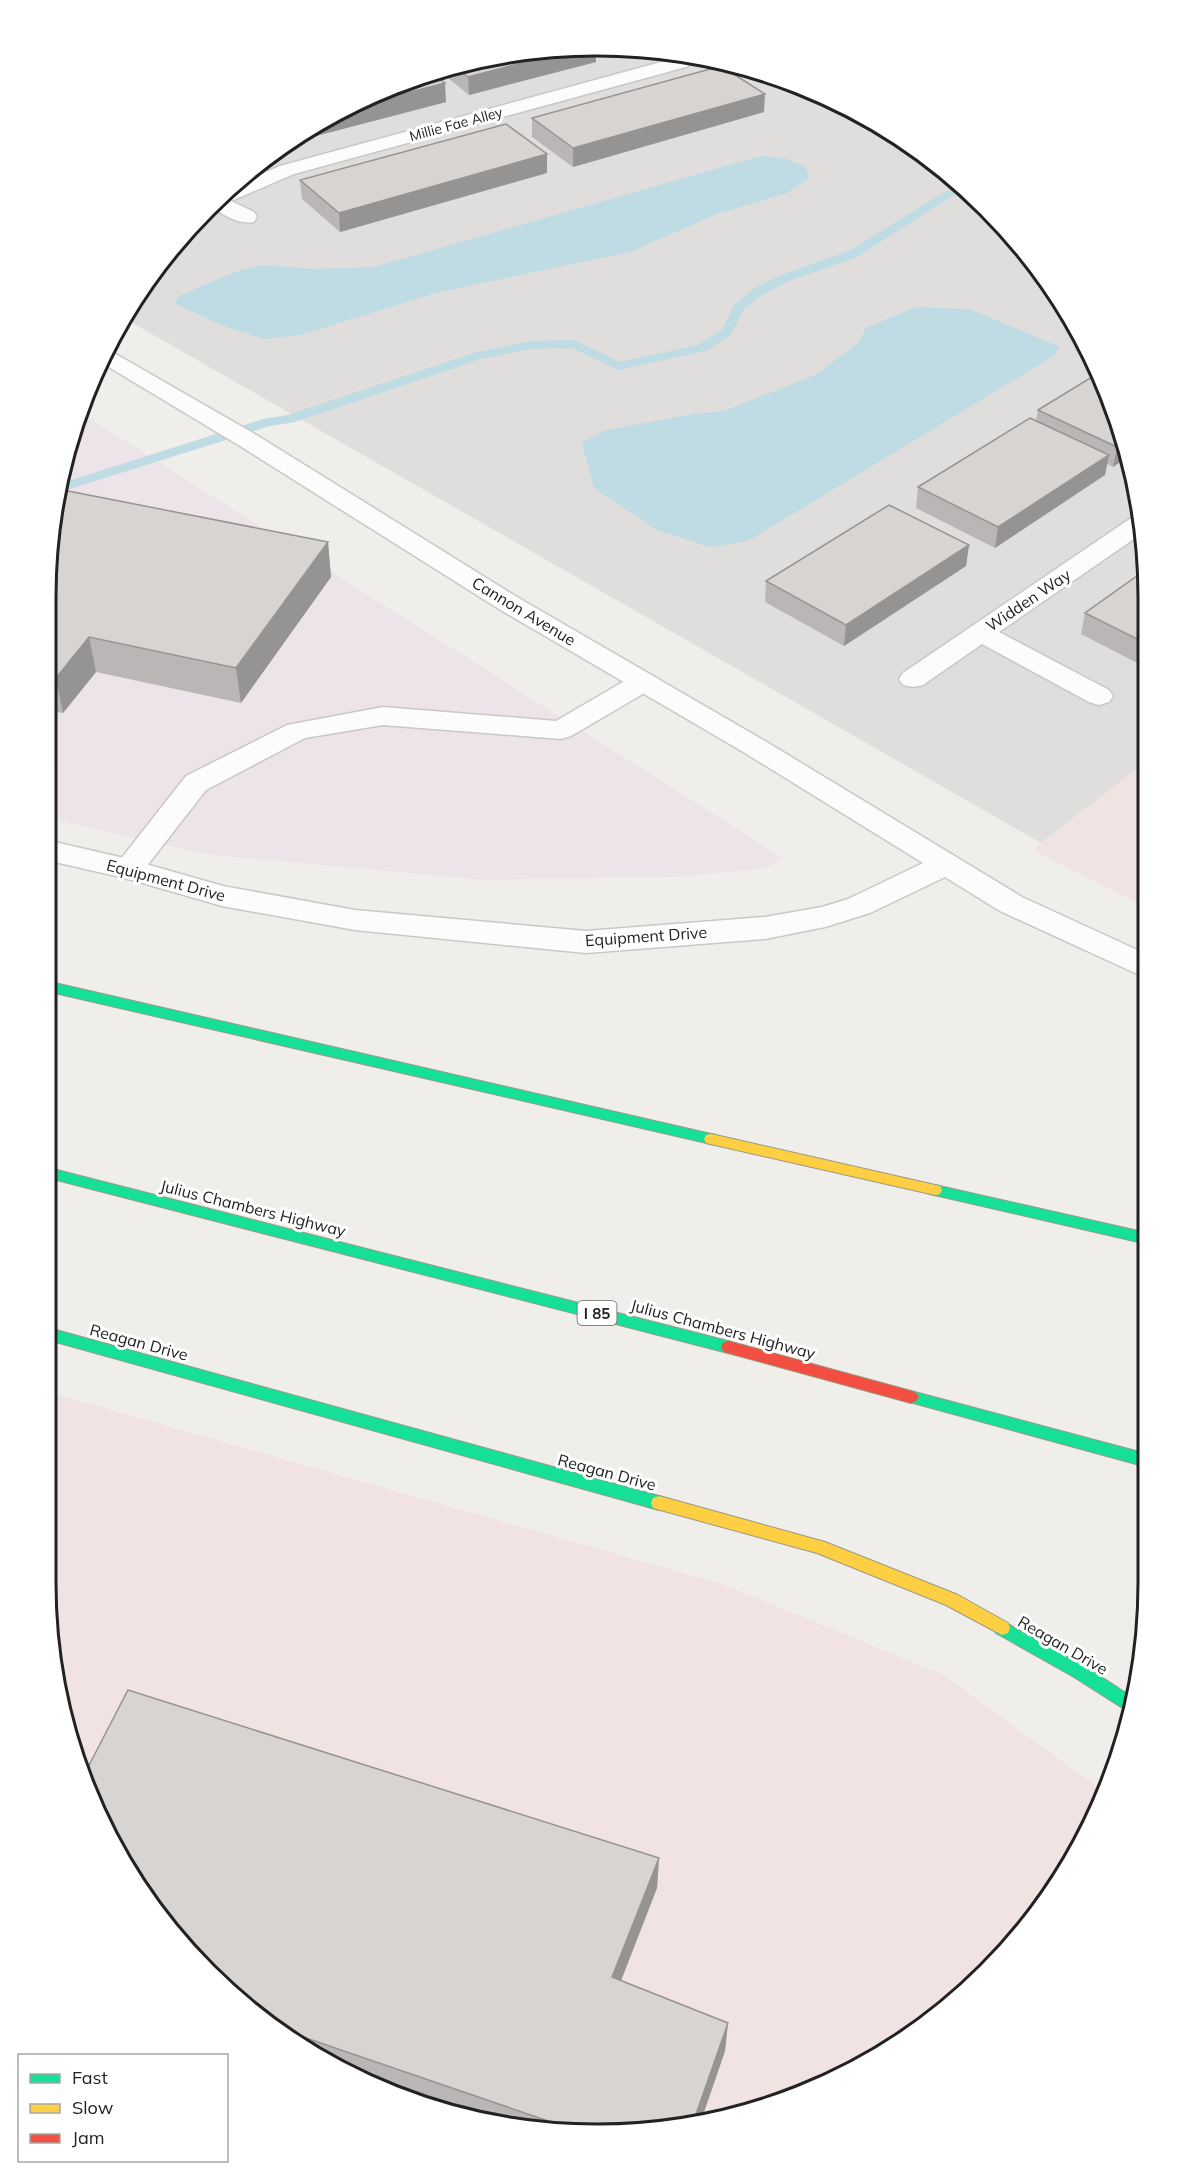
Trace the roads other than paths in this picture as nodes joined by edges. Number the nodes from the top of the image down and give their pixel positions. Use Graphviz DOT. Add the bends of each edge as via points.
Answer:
graph roads {
  1 [pos="681,62"];
  2 [pos="240,190"];
  3 [pos="224,204"];
  4 [pos="246,217"];
  5 [pos="111,359"];
  6 [pos="1134,528"];
  7 [pos="981,633"];
  8 [pos="913,679"];
  9 [pos="643,682"];
  10 [pos="1099,696"];
  11 [pos="56,852"];
  12 [pos="944,864"];
  13 [pos="128,869"];
  14 [pos="1138,963"];
  15 [pos="56,988"];
  16 [pos="56,1176"];
  17 [pos="1138,1237"];
  18 [pos="56,1336"];
  19 [pos="1138,1459"];
  20 [pos="1125,1702"];
  1 -- 2 [label="street, Millie Fae Alley" via="287,170"];
  3 -- 4 [label="street"];
  5 -- 9 [label="street, Cannon Avenue"];
  6 -- 7 [label="street, Widden Way"];
  7 -- 8 [label="street, Widden Way"];
  7 -- 10 [label="street"];
  9 -- 12 [label="street, Cannon Avenue"];
  9 -- 13 [label="street" via="561,730 383,716 297,731 196,783"];
  11 -- 13 [label="street, Equipment Drive"];
  12 -- 13 [label="street, Equipment Drive" via="859,906 825,917 765,928 586,942 355,920 222,896"];
  12 -- 14 [label="street" via="1011,904"];
  15 -- 17 [label="main road"];
  16 -- 19 [label="main road, Julius Chambers Highway / I 85" via="601,1313"];
  18 -- 20 [label="main road, Reagan Drive" via="819,1547 952,1600"];
}
